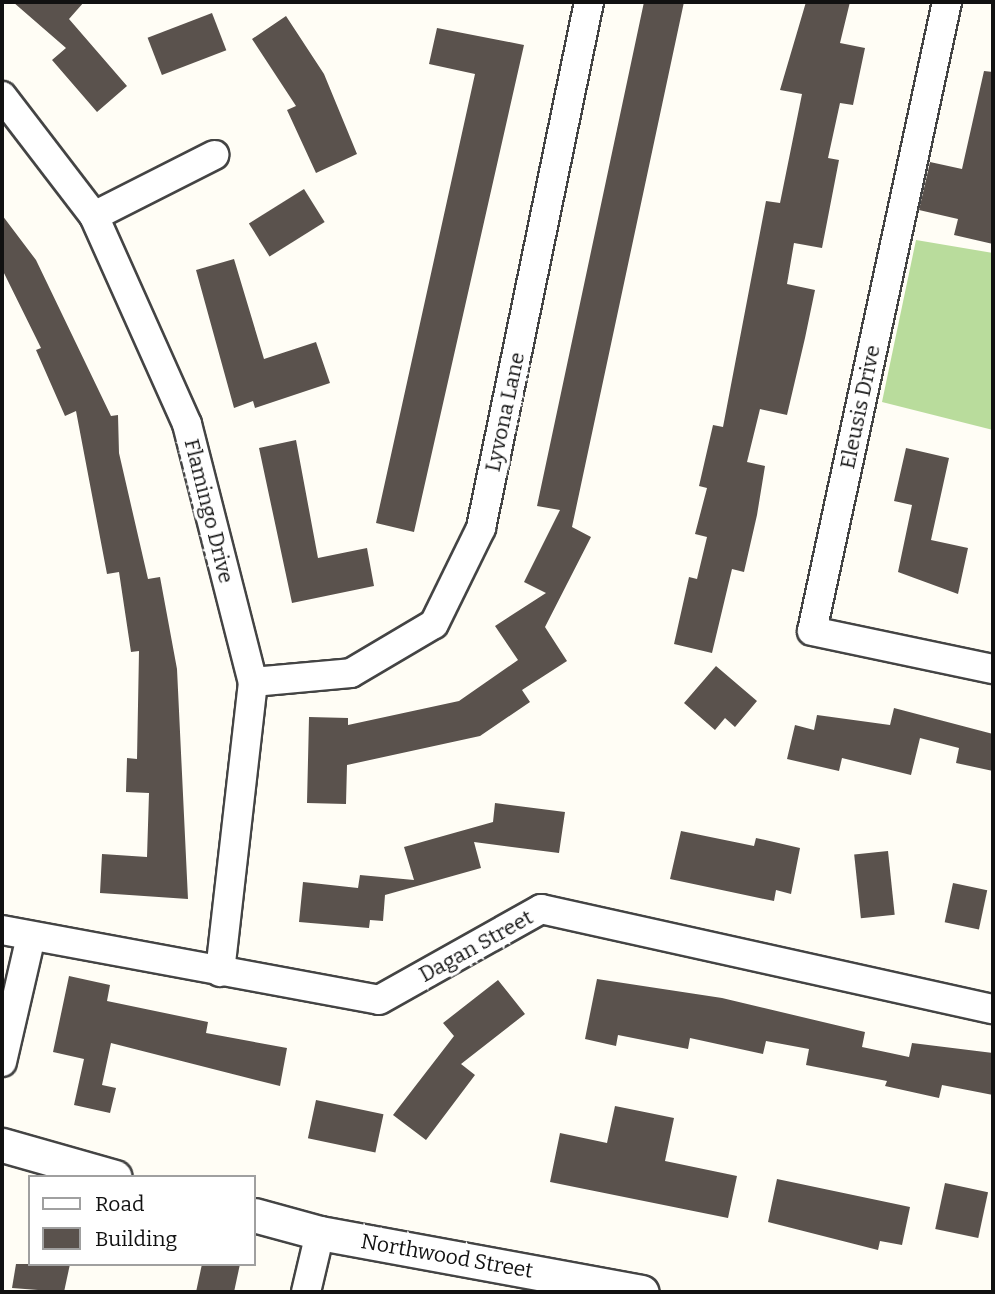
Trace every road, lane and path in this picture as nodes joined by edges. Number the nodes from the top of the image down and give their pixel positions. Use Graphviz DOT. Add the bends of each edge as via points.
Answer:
graph roads {
  1 [pos="589,2"];
  2 [pos="947,2"];
  3 [pos="2,96"];
  4 [pos="214,155"];
  5 [pos="94,216"];
  6 [pos="993,670"];
  7 [pos="253,682"];
  8 [pos="2,930"];
  9 [pos="31,936"];
  10 [pos="220,972"];
  11 [pos="993,1009"];
  12 [pos="2,1062"];
  13 [pos="2,1145"];
  14 [pos="108,1175"];
  15 [pos="256,1216"];
  16 [pos="320,1233"];
  17 [pos="306,1292"];
  18 [pos="642,1292"];
  1 -- 7 [label="street, Lyvona Lane" via="481,528 434,624 351,673"];
  2 -- 6 [label="street, Eleusis Drive" via="812,631"];
  3 -- 5 [label="street, Flamingo Drive"];
  4 -- 5 [label="street"];
  5 -- 7 [label="street, Flamingo Drive" via="187,424"];
  7 -- 10 [label="street, Flamingo Drive"];
  8 -- 9 [label="street, Dagan Street"];
  9 -- 10 [label="street, Dagan Street"];
  9 -- 12 [label="street"];
  10 -- 11 [label="street, Dagan Street" via="379,1000 541,909"];
  13 -- 14 [label="street"];
  15 -- 16 [label="street, Northwood Street"];
  16 -- 17 [label="street"];
  16 -- 18 [label="street, Northwood Street"];
}
